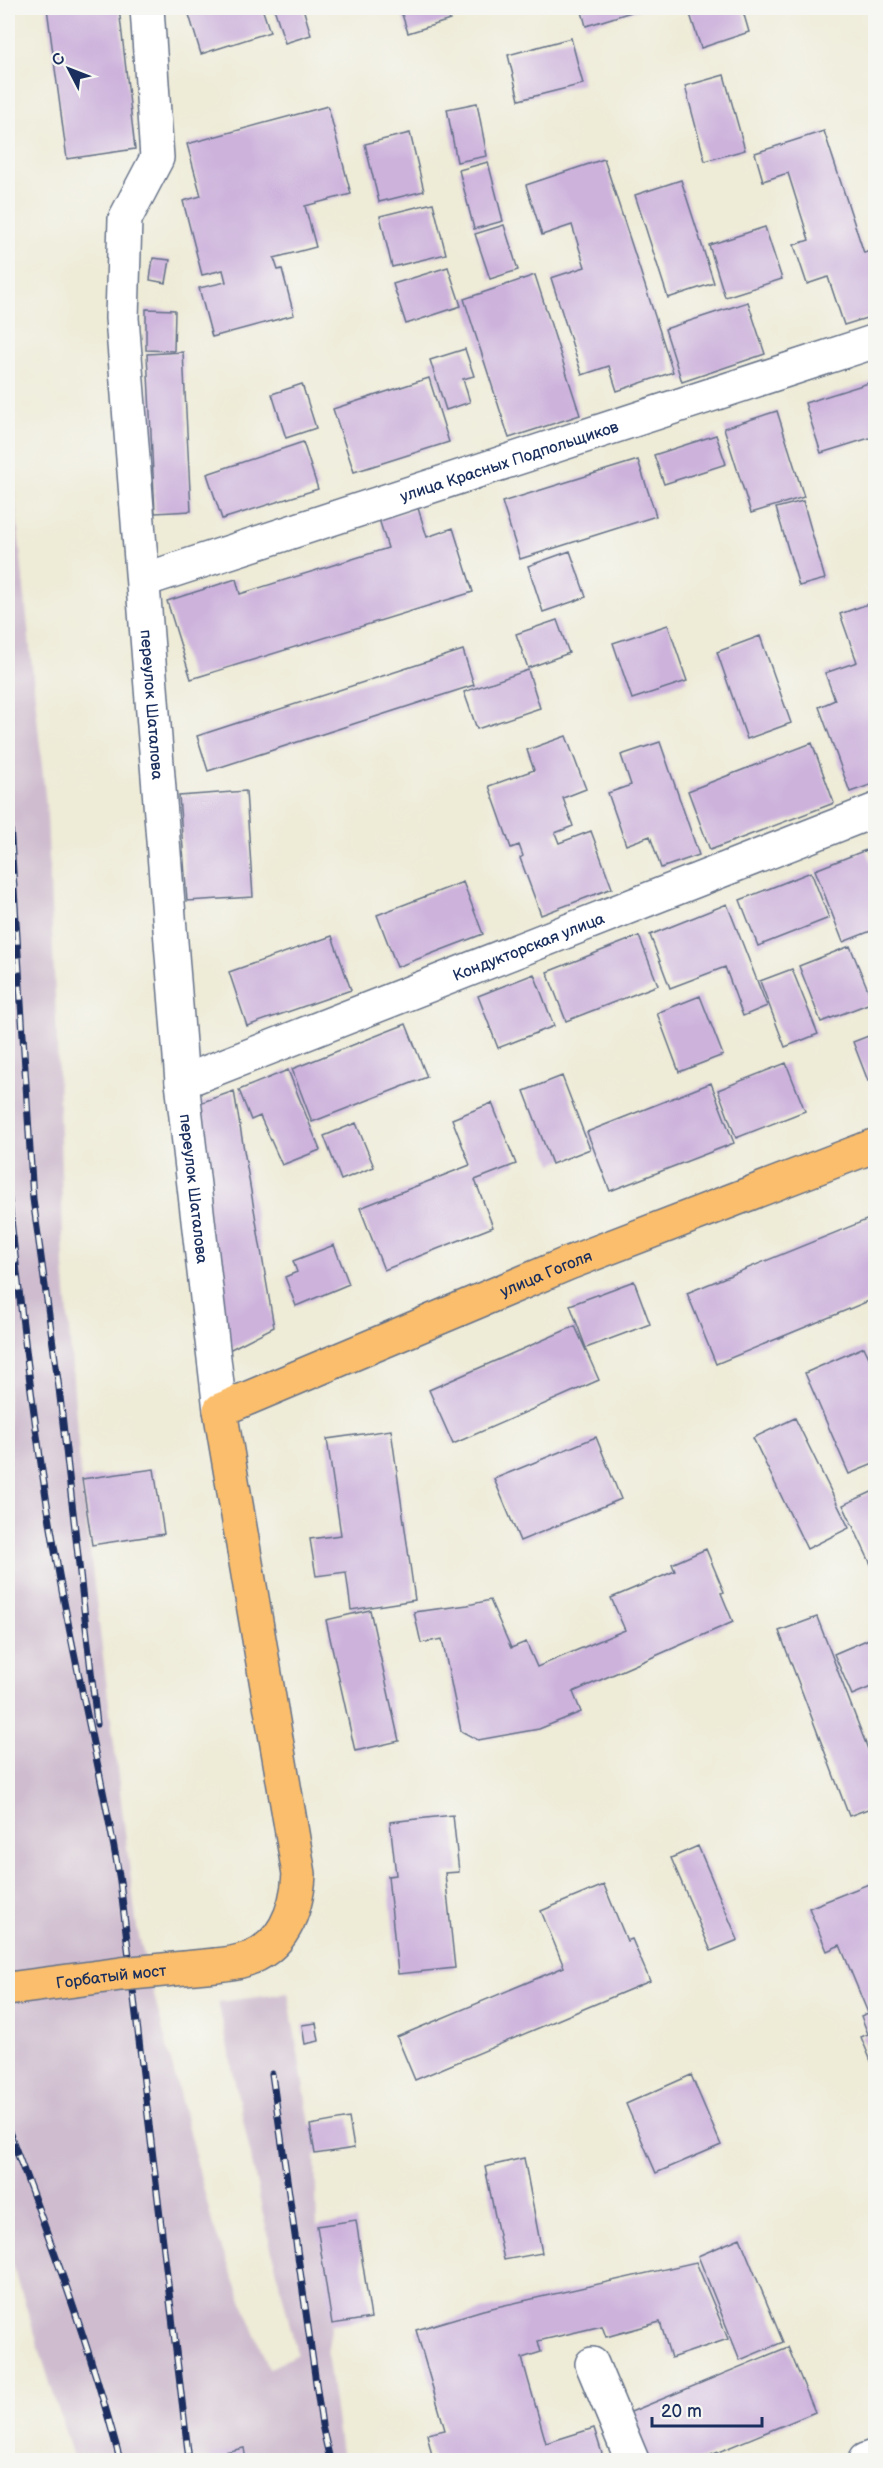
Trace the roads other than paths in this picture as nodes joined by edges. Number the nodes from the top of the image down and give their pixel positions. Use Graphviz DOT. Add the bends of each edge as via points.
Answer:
graph roads {
  1 [pos="147,8"];
  2 [pos="876,341"];
  3 [pos="144,580"];
  4 [pos="876,810"];
  5 [pos="182,1082"];
  6 [pos="876,1145"];
  7 [pos="220,1410"];
  8 [pos="8,1989"];
  9 [pos="592,2364"];
  10 [pos="876,2456"];
  11 [pos="632,2460"];
  12 [pos="865,2460"];
  1 -- 3 [label="street, переулок Шаталова" via="157,158 124,219 122,318"];
  2 -- 3 [label="street, улица Красных Подпольщиков"];
  3 -- 5 [label="street, переулок Шаталова"];
  4 -- 5 [label="street, Кондукторская улица"];
  5 -- 7 [label="street, переулок Шаталова"];
  6 -- 7 [label="main road, улица Гоголя" via="569,1263"];
  7 -- 8 [label="main road, Горбатый мост, bridge" via="299,1874 295,1901 283,1933 246,1960"];
  9 -- 11 [label="street"];
  10 -- 12 [label="street"];
}
